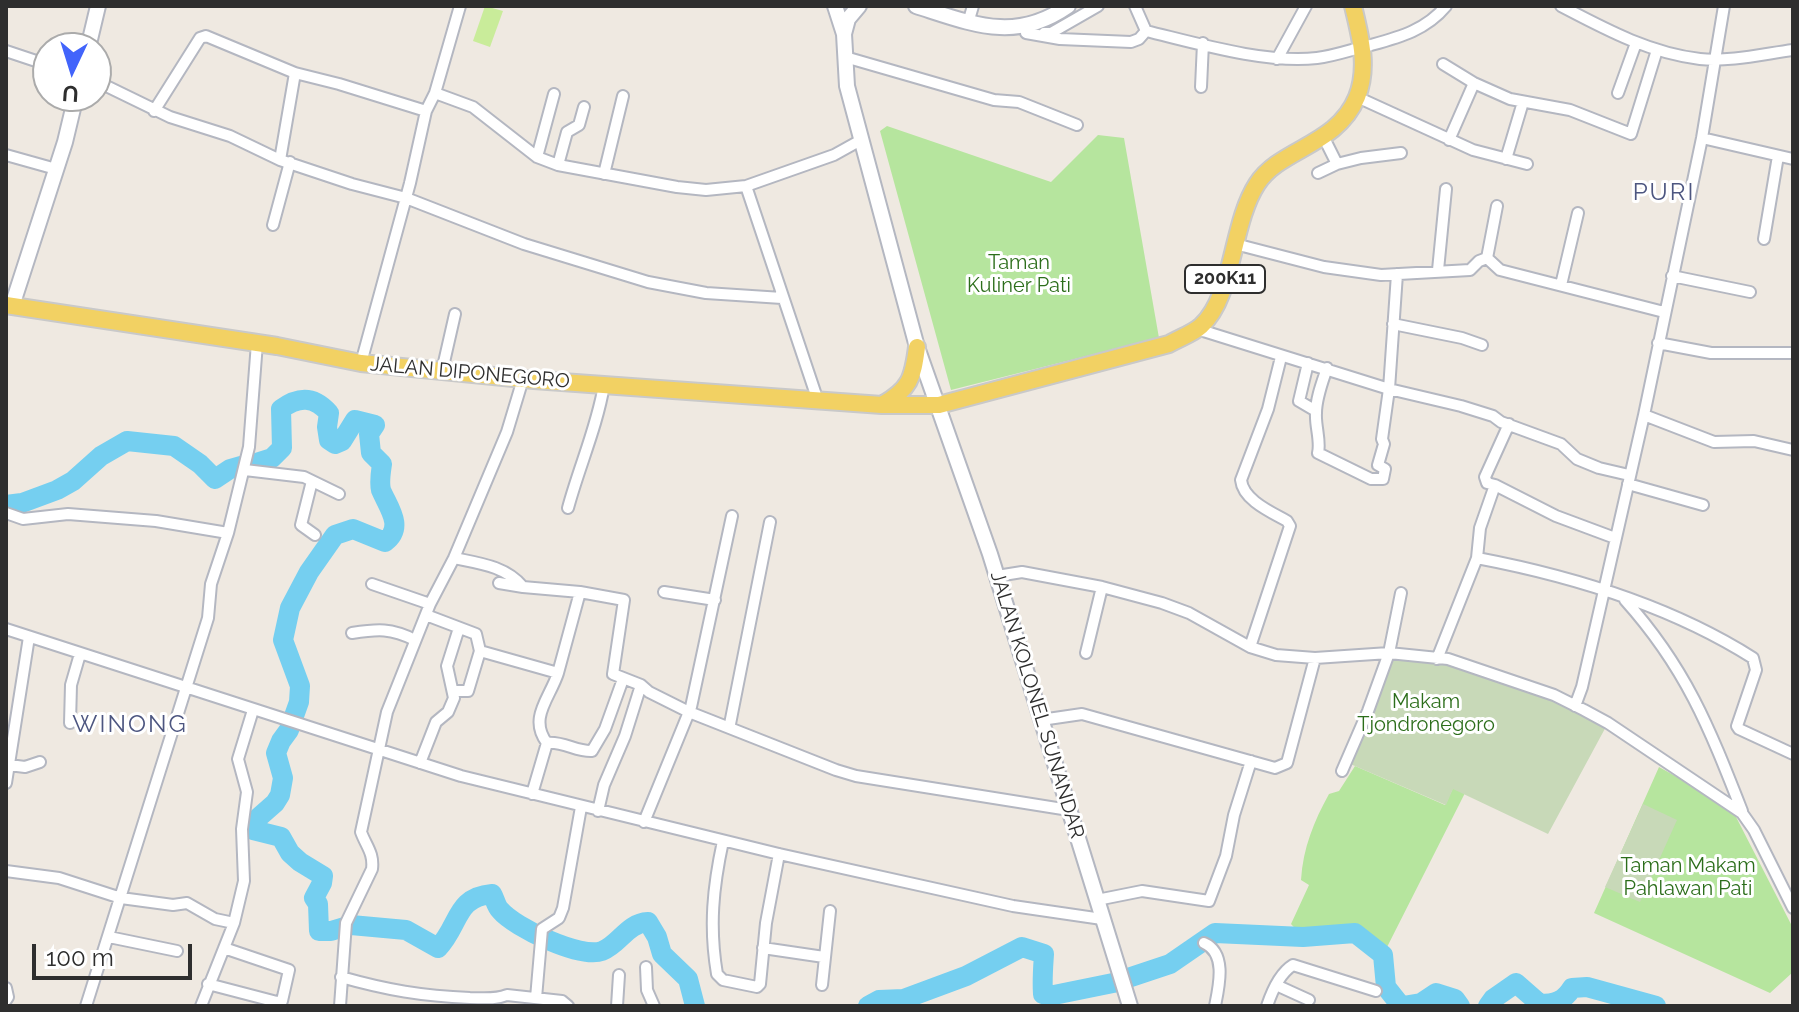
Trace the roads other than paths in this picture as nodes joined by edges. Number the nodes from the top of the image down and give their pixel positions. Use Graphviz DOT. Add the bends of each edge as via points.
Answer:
graph roads {
  1 [pos="98,6"];
  2 [pos="460,6"];
  3 [pos="835,6"];
  4 [pos="859,6"];
  5 [pos="916,6"];
  6 [pos="973,6"];
  7 [pos="1068,6"];
  8 [pos="1079,6"];
  9 [pos="1098,6"];
  10 [pos="1135,6"];
  11 [pos="1306,6"];
  12 [pos="1353,6"];
  13 [pos="1446,6"];
  14 [pos="1561,6"];
  15 [pos="1724,6"];
  16 [pos="968,23"];
  17 [pos="1146,31"];
  18 [pos="92,32"];
  19 [pos="1026,33"];
  20 [pos="844,34"];
  21 [pos="1203,43"];
  22 [pos="1636,43"];
  23 [pos="1363,47"];
  24 [pos="1657,50"];
  25 [pos="1793,50"];
  26 [pos="6,51"];
  27 [pos="845,57"];
  28 [pos="1277,59"];
  29 [pos="1714,59"];
  30 [pos="32,60"];
  31 [pos="1443,64"];
  32 [pos="295,73"];
  33 [pos="1474,83"];
  34 [pos="1201,87"];
  35 [pos="112,89"];
  36 [pos="435,93"];
  37 [pos="1618,93"];
  38 [pos="554,94"];
  39 [pos="623,96"];
  40 [pos="1357,97"];
  41 [pos="1523,102"];
  42 [pos="584,107"];
  43 [pos="154,111"];
  44 [pos="426,111"];
  45 [pos="72,112"];
  46 [pos="1077,125"];
  47 [pos="1324,138"];
  48 [pos="1702,138"];
  49 [pos="861,140"];
  50 [pos="1449,140"];
  51 [pos="1401,153"];
  52 [pos="6,155"];
  53 [pos="1778,156"];
  54 [pos="537,157"];
  55 [pos="1506,159"];
  56 [pos="1793,159"];
  57 [pos="285,161"];
  58 [pos="1337,164"];
  59 [pos="1527,164"];
  60 [pos="558,165"];
  61 [pos="56,169"];
  62 [pos="1318,173"];
  63 [pos="604,174"];
  64 [pos="746,186"];
  65 [pos="1446,189"];
  66 [pos="406,198"];
  67 [pos="1497,206"];
  68 [pos="1578,213"];
  69 [pos="273,225"];
  70 [pos="1764,239"];
  71 [pos="1235,244"];
  72 [pos="1487,258"];
  73 [pos="1438,270"];
  74 [pos="1397,274"];
  75 [pos="1672,276"];
  76 [pos="1561,285"];
  77 [pos="1750,292"];
  78 [pos="782,298"];
  79 [pos="9,306"];
  80 [pos="1664,312"];
  81 [pos="455,314"];
  82 [pos="1393,324"];
  83 [pos="1197,329"];
  84 [pos="257,343"];
  85 [pos="1658,343"];
  86 [pos="1482,345"];
  87 [pos="917,347"];
  88 [pos="1793,353"];
  89 [pos="1281,357"];
  90 [pos="361,363"];
  91 [pos="1308,363"];
  92 [pos="1327,368"];
  93 [pos="442,371"];
  94 [pos="523,379"];
  95 [pos="604,385"];
  96 [pos="1389,389"];
  97 [pos="818,401"];
  98 [pos="882,405"];
  99 [pos="939,405"];
  100 [pos="1316,411"];
  101 [pos="1644,415"];
  102 [pos="1509,424"];
  103 [pos="1793,450"];
  104 [pos="245,470"];
  105 [pos="1629,480"];
  106 [pos="312,481"];
  107 [pos="1495,485"];
  108 [pos="339,494"];
  109 [pos="1703,505"];
  110 [pos="568,508"];
  111 [pos="6,513"];
  112 [pos="732,516"];
  113 [pos="770,522"];
  114 [pos="228,533"];
  115 [pos="315,535"];
  116 [pos="1615,538"];
  117 [pos="454,558"];
  118 [pos="1477,558"];
  119 [pos="997,576"];
  120 [pos="499,583"];
  121 [pos="372,584"];
  122 [pos="523,587"];
  123 [pos="1102,587"];
  124 [pos="1603,590"];
  125 [pos="580,592"];
  126 [pos="664,592"];
  127 [pos="1401,593"];
  128 [pos="1622,596"];
  129 [pos="715,600"];
  130 [pos="428,610"];
  131 [pos="459,628"];
  132 [pos="6,629"];
  133 [pos="352,633"];
  134 [pos="29,637"];
  135 [pos="415,640"];
  136 [pos="1250,647"];
  137 [pos="480,651"];
  138 [pos="1086,653"];
  139 [pos="1389,653"];
  140 [pos="80,654"];
  141 [pos="1315,658"];
  142 [pos="1437,659"];
  143 [pos="558,673"];
  144 [pos="623,679"];
  145 [pos="641,685"];
  146 [pos="185,689"];
  147 [pos="453,691"];
  148 [pos="1575,706"];
  149 [pos="253,710"];
  150 [pos="690,710"];
  151 [pos="1041,720"];
  152 [pos="70,723"];
  153 [pos="730,724"];
  154 [pos="547,743"];
  155 [pos="379,749"];
  156 [pos="1793,754"];
  157 [pos="1251,761"];
  158 [pos="40,762"];
  159 [pos="420,763"];
  160 [pos="9,765"];
  161 [pos="1342,771"];
  162 [pos="6,783"];
  163 [pos="532,794"];
  164 [pos="581,807"];
  165 [pos="1069,810"];
  166 [pos="598,811"];
  167 [pos="1742,813"];
  168 [pos="644,822"];
  169 [pos="723,841"];
  170 [pos="779,854"];
  171 [pos="6,871"];
  172 [pos="121,898"];
  173 [pos="1097,900"];
  174 [pos="1793,908"];
  175 [pos="830,911"];
  176 [pos="1102,919"];
  177 [pos="234,923"];
  178 [pos="109,937"];
  179 [pos="224,948"];
  180 [pos="763,948"];
  181 [pos="1210,948"];
  182 [pos="177,951"];
  183 [pos="824,957"];
  184 [pos="646,967"];
  185 [pos="619,975"];
  186 [pos="341,977"];
  187 [pos="208,984"];
  188 [pos="822,985"];
  189 [pos="1276,985"];
  190 [pos="1376,991"];
  191 [pos="536,998"];
  192 [pos="1309,1000"];
  193 [pos="431,1001"];
  194 [pos="480,1002"];
  195 [pos="86,1006"];
  196 [pos="201,1006"];
  197 [pos="340,1006"];
  198 [pos="568,1006"];
  199 [pos="617,1006"];
  200 [pos="654,1006"];
  201 [pos="1130,1006"];
  202 [pos="1215,1006"];
  203 [pos="1267,1006"];
  1 -- 18 [label="main road"];
  2 -- 36 [label="street"];
  3 -- 20 [label="main road, JALAN KOLONEL SUNANDAR"];
  4 -- 20 [label="main road"];
  5 -- 16 [label="main road"];
  6 -- 16 [label="street"];
  7 -- 16 [label="main road" via="1029,26"];
  8 -- 19 [label="main road" via="1047,27"];
  9 -- 19 [label="street" via="1051,33"];
  10 -- 17 [label="street"];
  11 -- 28 [label="street"];
  12 -- 23 [label="main road, 200K11"];
  13 -- 23 [label="street" via="1420,29"];
  14 -- 22 [label="street"];
  15 -- 29 [label="street"];
  16 -- 19 [label="main road" via="994,33"];
  17 -- 19 [label="street" via="1131,42"];
  17 -- 21 [label="street"];
  20 -- 27 [label="main road, JALAN KOLONEL SUNANDAR"];
  21 -- 28 [label="street"];
  21 -- 34 [label="street"];
  22 -- 24 [label="street"];
  22 -- 37 [label="street"];
  23 -- 28 [label="street" via="1318,58"];
  23 -- 40 [label="main road, 200K11"];
  24 -- 29 [label="street"];
  24 -- 41 [label="street" via="1631,134 1570,110"];
  25 -- 29 [label="street"];
  26 -- 30 [label="street"];
  27 -- 46 [label="street" via="994,100 1019,102"];
  27 -- 49 [label="main road, JALAN KOLONEL SUNANDAR"];
  29 -- 48 [label="street"];
  31 -- 33 [label="street"];
  32 -- 43 [label="street" via="206,36"];
  32 -- 44 [label="street"];
  32 -- 57 [label="street"];
  33 -- 41 [label="street"];
  33 -- 50 [label="street"];
  35 -- 43 [label="street"];
  36 -- 44 [label="street"];
  36 -- 54 [label="street" via="473,107"];
  38 -- 54 [label="street"];
  39 -- 63 [label="street"];
  40 -- 47 [label="main road, 200K11"];
  40 -- 50 [label="street"];
  41 -- 55 [label="street"];
  42 -- 60 [label="street" via="579,125 567,132"];
  43 -- 57 [label="street"];
  44 -- 66 [label="street"];
  45 -- 61 [label="main road"];
  47 -- 58 [label="street"];
  47 -- 71 [label="main road, 200K11" via="1261,178 1243,210"];
  48 -- 53 [label="street"];
  48 -- 75 [label="street"];
  49 -- 64 [label="street"];
  49 -- 87 [label="main road, JALAN KOLONEL SUNANDAR"];
  50 -- 55 [label="street"];
  51 -- 58 [label="street"];
  52 -- 61 [label="street"];
  53 -- 56 [label="street"];
  53 -- 70 [label="street"];
  54 -- 60 [label="street"];
  55 -- 59 [label="street"];
  57 -- 66 [label="street"];
  57 -- 69 [label="street"];
  58 -- 62 [label="street"];
  60 -- 63 [label="street"];
  61 -- 79 [label="main road"];
  63 -- 64 [label="street" via="706,190"];
  64 -- 78 [label="street"];
  65 -- 73 [label="street"];
  66 -- 78 [label="street" via="524,244 648,282 706,293"];
  66 -- 90 [label="street"];
  67 -- 72 [label="street"];
  68 -- 76 [label="street"];
  71 -- 74 [label="street" via="1324,267"];
  71 -- 83 [label="main road, 200K11" via="1215,307"];
  72 -- 73 [label="street" via="1470,270"];
  72 -- 76 [label="street" via="1500,270"];
  73 -- 74 [label="street"];
  74 -- 82 [label="street"];
  75 -- 77 [label="street"];
  75 -- 80 [label="street"];
  76 -- 80 [label="street"];
  78 -- 97 [label="street"];
  79 -- 84 [label="main road, JALAN DIPONEGORO"];
  80 -- 85 [label="street"];
  81 -- 93 [label="street"];
  82 -- 86 [label="street"];
  82 -- 96 [label="street"];
  83 -- 89 [label="street"];
  83 -- 99 [label="main road, JALAN DIPONEGORO" via="1169,344"];
  84 -- 90 [label="main road, JALAN DIPONEGORO"];
  84 -- 104 [label="street"];
  85 -- 88 [label="street" via="1711,353"];
  85 -- 101 [label="street"];
  87 -- 98 [label="main road" via="908,386"];
  87 -- 99 [label="main road, JALAN KOLONEL SUNANDAR"];
  89 -- 91 [label="street"];
  89 -- 136 [label="street" via="1241,480 1254,501 1290,526"];
  90 -- 93 [label="main road, JALAN DIPONEGORO"];
  91 -- 92 [label="street"];
  91 -- 100 [label="street" via="1299,401"];
  92 -- 96 [label="street"];
  92 -- 100 [label="street"];
  93 -- 94 [label="main road, JALAN DIPONEGORO"];
  94 -- 95 [label="main road, JALAN DIPONEGORO"];
  94 -- 117 [label="street" via="507,432"];
  95 -- 97 [label="main road, JALAN DIPONEGORO"];
  95 -- 110 [label="street"];
  96 -- 100 [label="street" via="1378,465 1385,469 1383,479 1371,479 1318,453"];
  96 -- 102 [label="street"];
  97 -- 98 [label="main road, JALAN DIPONEGORO"];
  98 -- 99 [label="main road, JALAN DIPONEGORO"];
  99 -- 119 [label="main road, JALAN KOLONEL SUNANDAR"];
  101 -- 103 [label="street" via="1714,442 1754,441"];
  101 -- 105 [label="street"];
  102 -- 105 [label="street"];
  102 -- 107 [label="street" via="1485,477"];
  104 -- 106 [label="street"];
  104 -- 114 [label="street"];
  105 -- 109 [label="street"];
  105 -- 116 [label="street"];
  106 -- 108 [label="street"];
  106 -- 115 [label="street" via="301,525"];
  107 -- 116 [label="street"];
  107 -- 118 [label="street" via="1480,528"];
  111 -- 114 [label="street" via="23,519 68,514 156,521"];
  112 -- 129 [label="street"];
  113 -- 153 [label="street"];
  114 -- 146 [label="street"];
  116 -- 124 [label="street"];
  117 -- 122 [label="street" via="492,566"];
  117 -- 130 [label="street"];
  118 -- 124 [label="street"];
  118 -- 142 [label="street"];
  119 -- 123 [label="street" via="1022,572"];
  119 -- 151 [label="main road, JALAN KOLONEL SUNANDAR"];
  120 -- 122 [label="street"];
  121 -- 130 [label="street"];
  122 -- 125 [label="street"];
  123 -- 136 [label="street" via="1189,613"];
  123 -- 138 [label="street"];
  124 -- 128 [label="street"];
  124 -- 148 [label="street"];
  125 -- 143 [label="street"];
  125 -- 144 [label="street" via="624,600 612,672"];
  126 -- 129 [label="street"];
  127 -- 139 [label="street"];
  128 -- 156 [label="street" via="1719,636 1753,658 1756,670 1737,726"];
  128 -- 167 [label="street" via="1669,654 1695,698"];
  129 -- 150 [label="street"];
  130 -- 131 [label="street"];
  130 -- 135 [label="street"];
  131 -- 137 [label="street" via="476,634"];
  131 -- 147 [label="street" via="447,661"];
  132 -- 134 [label="street"];
  133 -- 135 [label="street" via="396,630"];
  134 -- 140 [label="street"];
  134 -- 160 [label="street"];
  135 -- 155 [label="street" via="387,712"];
  136 -- 141 [label="street"];
  137 -- 143 [label="street"];
  137 -- 147 [label="street" via="468,691"];
  139 -- 141 [label="street"];
  139 -- 142 [label="street"];
  139 -- 161 [label="street"];
  140 -- 146 [label="street"];
  140 -- 152 [label="street" via="71,685"];
  141 -- 157 [label="street" via="1287,763 1275,768"];
  142 -- 148 [label="street"];
  143 -- 154 [label="street" via="540,711 540,733"];
  144 -- 145 [label="street"];
  144 -- 154 [label="street" via="592,751"];
  145 -- 150 [label="street"];
  145 -- 166 [label="street"];
  146 -- 149 [label="street"];
  146 -- 172 [label="street"];
  147 -- 159 [label="street" via="452,705 436,722"];
  148 -- 167 [label="street"];
  149 -- 155 [label="street"];
  149 -- 177 [label="street" via="238,759 247,792 244,881"];
  150 -- 165 [label="street" via="856,776"];
  150 -- 168 [label="street"];
  151 -- 157 [label="street" via="1082,714"];
  151 -- 165 [label="main road, JALAN KOLONEL SUNANDAR"];
  154 -- 163 [label="street"];
  155 -- 159 [label="street"];
  155 -- 186 [label="street" via="361,832 372,869 345,926"];
  157 -- 173 [label="street" via="1209,901 1142,891"];
  158 -- 160 [label="street"];
  159 -- 163 [label="street"];
  160 -- 162 [label="street"];
  163 -- 164 [label="street"];
  164 -- 166 [label="street"];
  164 -- 191 [label="street" via="563,908 559,918 543,927"];
  165 -- 173 [label="main road, JALAN KOLONEL SUNANDAR"];
  166 -- 168 [label="street"];
  167 -- 174 [label="street"];
  168 -- 169 [label="street"];
  169 -- 170 [label="street"];
  169 -- 180 [label="street" via="711,915 717,974 723,980 759,986"];
  170 -- 176 [label="street" via="1013,906"];
  170 -- 180 [label="street"];
  171 -- 172 [label="street" via="59,878"];
  172 -- 177 [label="street" via="187,903"];
  172 -- 178 [label="street"];
  173 -- 176 [label="main road, JALAN KOLONEL SUNANDAR"];
  175 -- 183 [label="street"];
  176 -- 201 [label="main road, JALAN KOLONEL SUNANDAR"];
  177 -- 179 [label="street"];
  178 -- 182 [label="street"];
  178 -- 195 [label="street"];
  179 -- 187 [label="street"];
  179 -- 187 [label="street" via="289,970 282,1001"];
  180 -- 183 [label="street"];
  181 -- 202 [label="street" via="1220,975"];
  183 -- 188 [label="street"];
  184 -- 200 [label="street"];
  185 -- 199 [label="street"];
  186 -- 193 [label="street"];
  186 -- 197 [label="street"];
  187 -- 196 [label="street"];
  189 -- 190 [label="street" via="1293,965"];
  189 -- 192 [label="street"];
  189 -- 203 [label="street"];
  191 -- 194 [label="street" via="507,995"];
  191 -- 198 [label="street"];
  193 -- 194 [label="street"];
}
